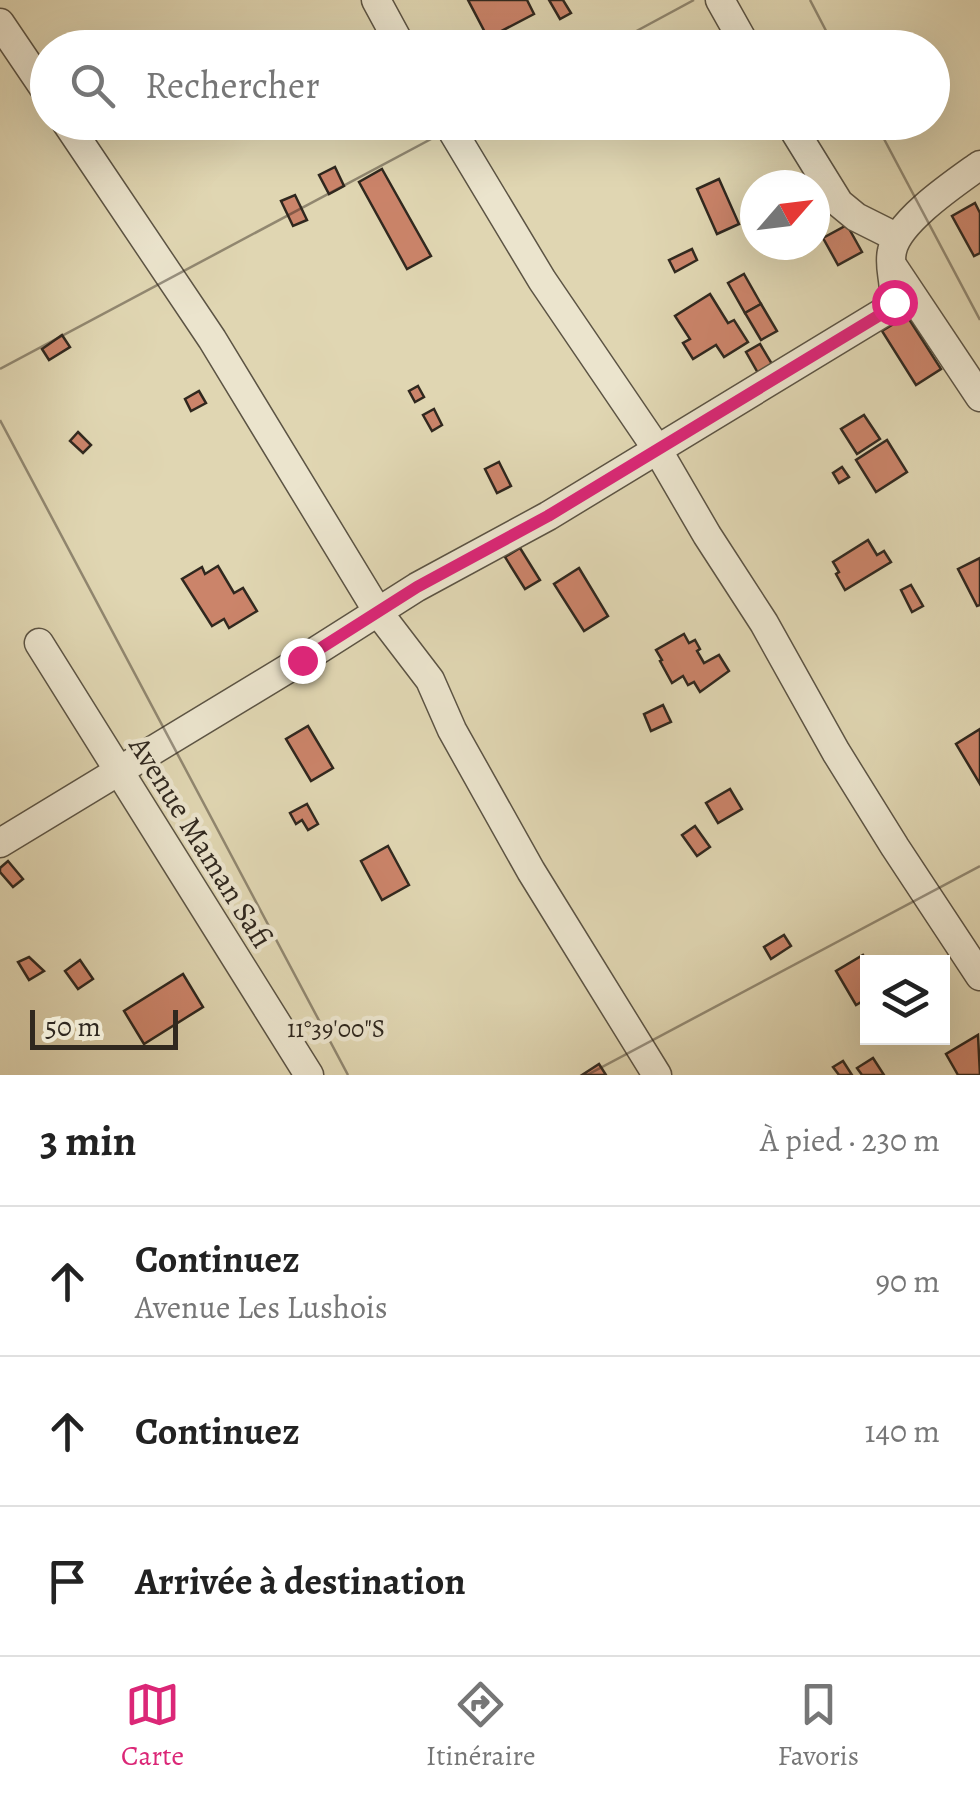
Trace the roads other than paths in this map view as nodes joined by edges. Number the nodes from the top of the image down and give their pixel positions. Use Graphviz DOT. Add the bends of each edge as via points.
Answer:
graph roads {
  1 [pos="376,0"];
  2 [pos="720,0"];
  3 [pos="0,24"];
  4 [pos="392,30"];
  5 [pos="736,30"];
  6 [pos="30,68"];
  7 [pos="78,140"];
  8 [pos="458,140"];
  9 [pos="800,140"];
  10 [pos="980,165"];
  11 [pos="893,250"];
  12 [pos="980,397"];
  13 [pos="658,449"];
  14 [pos="378,612"];
  15 [pos="39,643"];
  16 [pos="118,772"];
  17 [pos="0,843"];
  18 [pos="980,976"];
  19 [pos="310,1075"];
  20 [pos="657,1075"];
  1 -- 4 [label="street"];
  2 -- 5 [label="street"];
  3 -- 6 [label="street"];
  7 -- 14 [label="street" via="212,339"];
  8 -- 13 [label="street" via="542,280"];
  9 -- 11 [label="street" via="839,202"];
  10 -- 11 [label="street" via="920,213"];
  11 -- 12 [label="street"];
  11 -- 13 [label="street" via="895,290 888,310"];
  13 -- 14 [label="street"];
  13 -- 18 [label="street" via="836,752"];
  14 -- 16 [label="street"];
  14 -- 20 [label="street" via="430,680 532,871"];
  15 -- 16 [label="street, Avenue Maman Safi"];
  16 -- 17 [label="street"];
  16 -- 19 [label="street, Avenue Maman Safi"];
}
